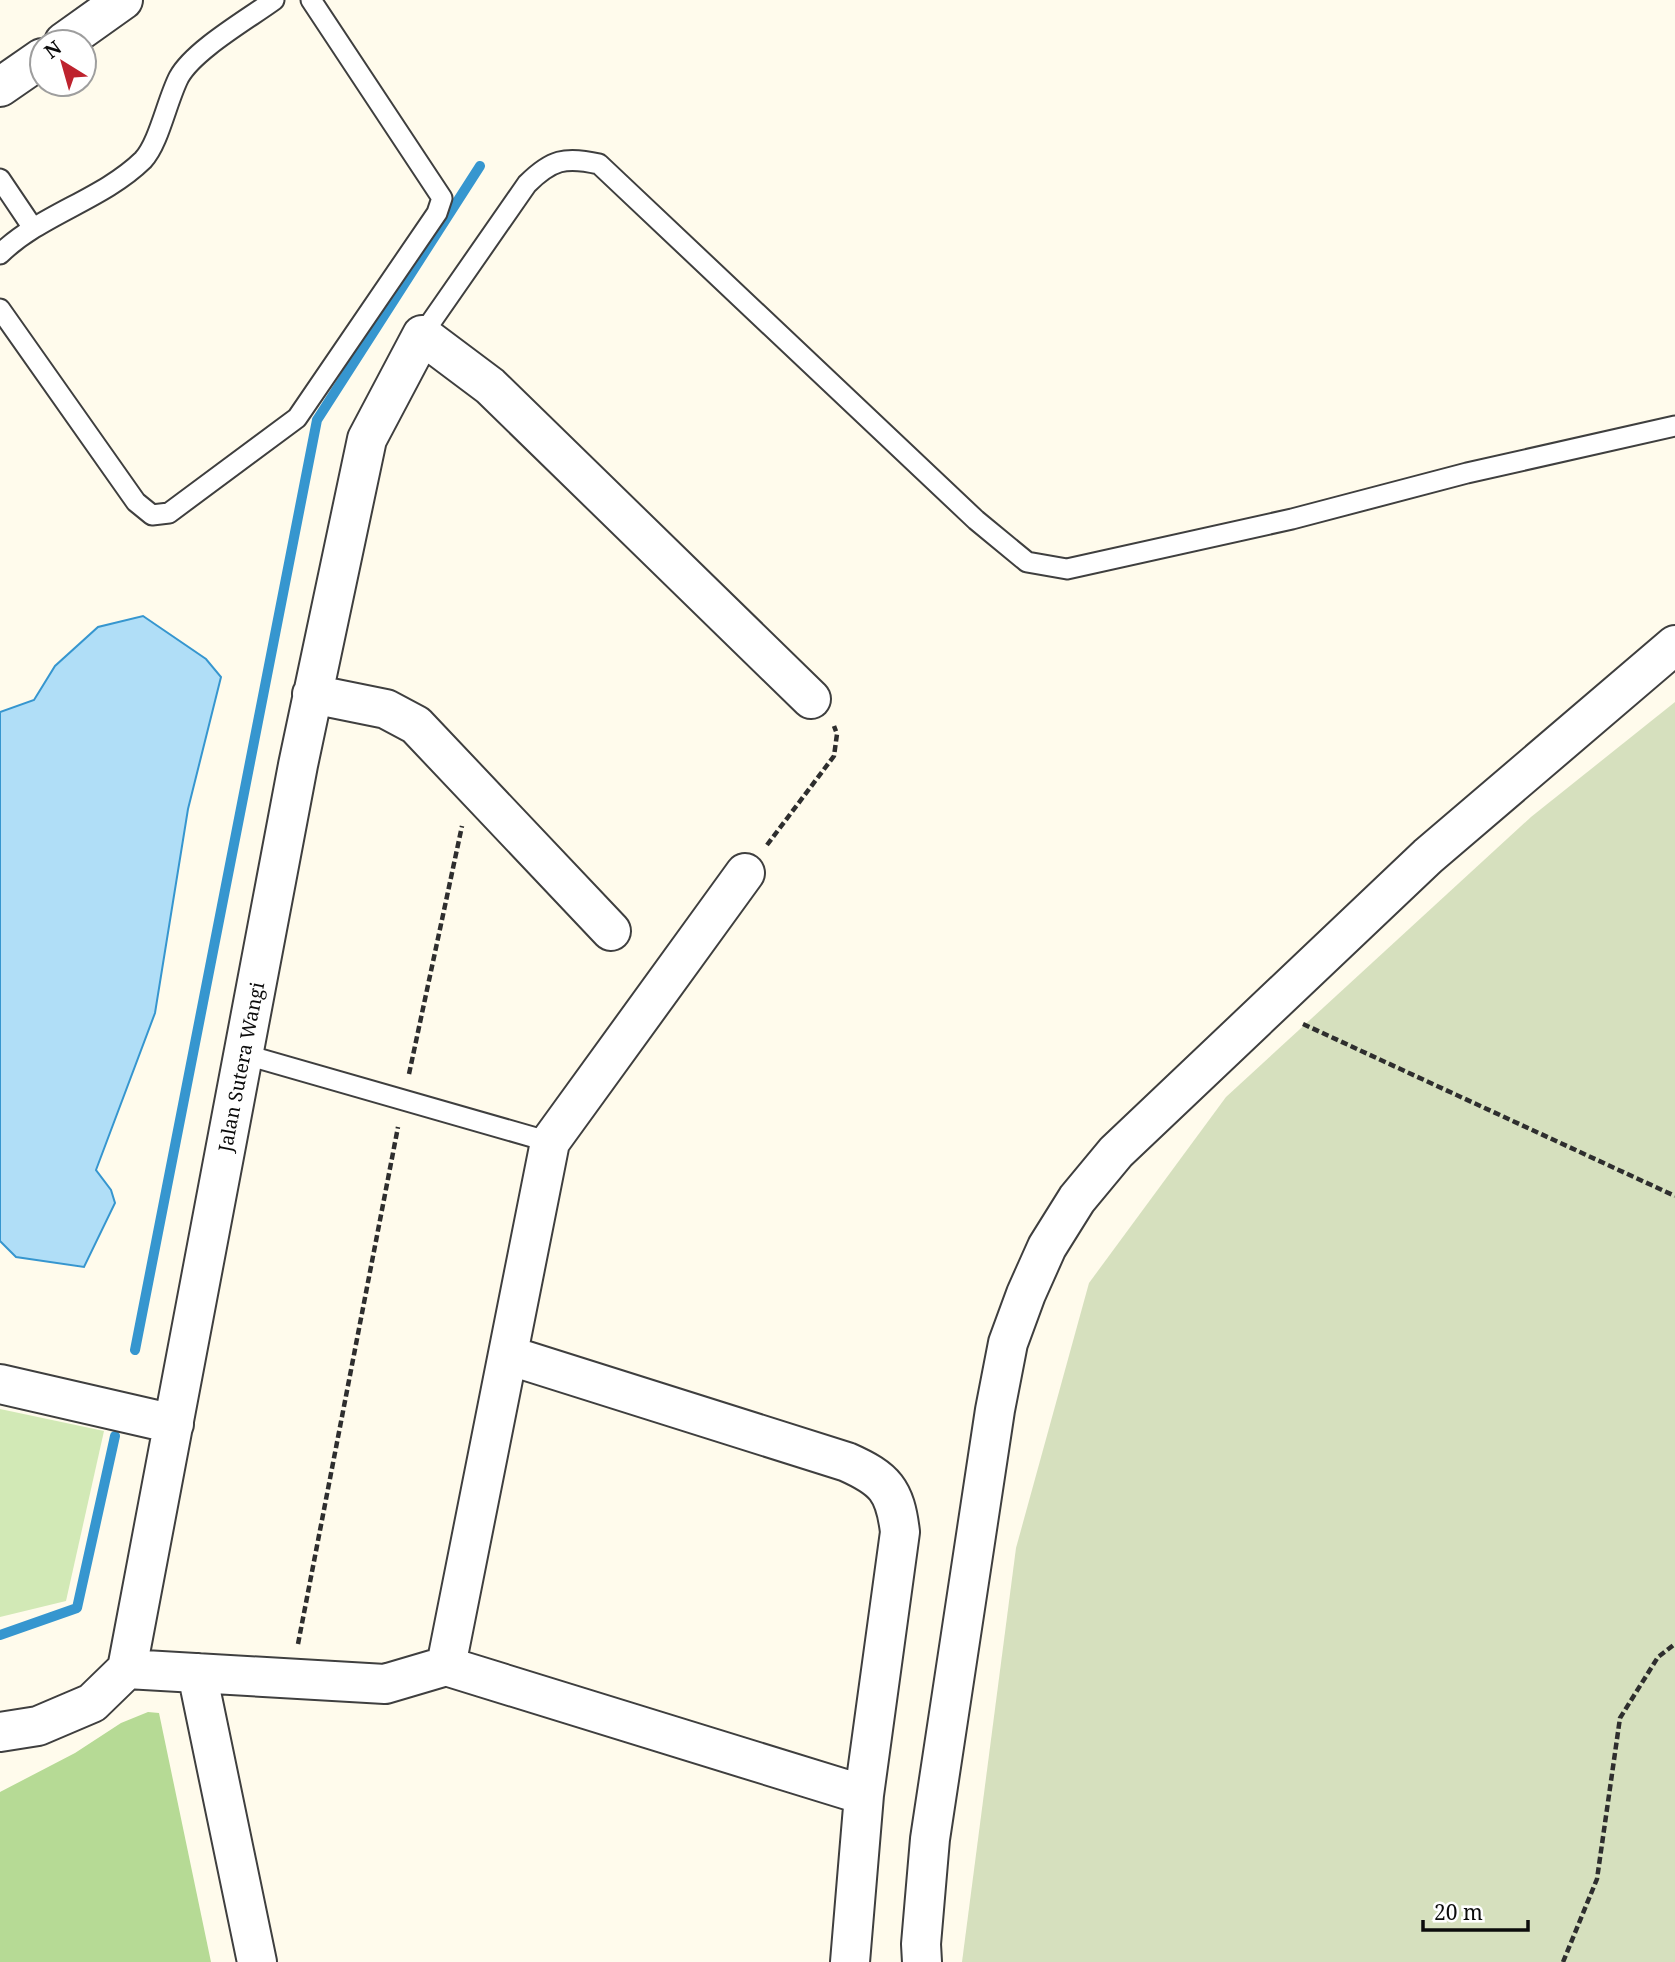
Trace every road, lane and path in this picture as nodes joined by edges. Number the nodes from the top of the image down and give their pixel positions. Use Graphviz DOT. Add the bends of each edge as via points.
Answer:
graph roads {
  1 [pos="123,0"];
  2 [pos="274,0"];
  3 [pos="311,0"];
  4 [pos="84,28"];
  5 [pos="0,179"];
  6 [pos="33,228"];
  7 [pos="0,254"];
  8 [pos="0,309"];
  9 [pos="422,335"];
  10 [pos="1675,426"];
  11 [pos="1675,645"];
  12 [pos="312,694"];
  13 [pos="811,699"];
  14 [pos="837,734"];
  15 [pos="474,787"];
  16 [pos="745,873"];
  17 [pos="611,931"];
  18 [pos="1267,1008"];
  19 [pos="243,1054"];
  20 [pos="403,1100"];
  21 [pos="550,1142"];
  22 [pos="1675,1196"];
  23 [pos="508,1355"];
  24 [pos="0,1384"];
  25 [pos="174,1424"];
  26 [pos="1675,1644"];
  27 [pos="446,1666"];
  28 [pos="127,1669"];
  29 [pos="197,1673"];
  30 [pos="291,1679"];
  31 [pos="0,1732"];
  32 [pos="864,1794"];
  33 [pos="257,1962"];
  34 [pos="850,1962"];
  35 [pos="922,1962"];
  36 [pos="1563,1962"];
  1 -- 4 [label="street"];
  2 -- 6 [label="lane" via="194,58 180,74 150,152 140,163"];
  3 -- 8 [label="lane" via="442,198 437,214 297,418 169,513 152,515 136,502"];
  5 -- 6 [label="lane"];
  6 -- 7 [label="lane"];
  9 -- 10 [label="lane" via="527,184 545,166 578,159 599,164 628,190 976,520 1027,562 1067,569"];
  9 -- 12 [label="street, Jalan Sutera Wangi" via="367,439"];
  9 -- 13 [label="street" via="490,386"];
  11 -- 18 [label="street" via="1428,856"];
  12 -- 15 [label="street" via="386,709 416,725"];
  12 -- 19 [label="street, Jalan Sutera Wangi"];
  14 -- 16 [label="path" via="834,756"];
  15 -- 17 [label="street"];
  15 -- 20 [label="path" via="457,844"];
  16 -- 21 [label="street"];
  18 -- 22 [label="path"];
  18 -- 35 [label="street" via="1116,1152 1077,1199 1047,1247 1021,1306 1008,1343 995,1410 930,1839"];
  19 -- 20 [label="lane"];
  19 -- 25 [label="street, Jalan Sutera Wangi"];
  20 -- 21 [label="lane"];
  20 -- 30 [label="path"];
  21 -- 23 [label="street"];
  23 -- 27 [label="street"];
  23 -- 32 [label="street" via="847,1462 873,1474 888,1489 898,1508 900,1532"];
  24 -- 25 [label="street"];
  25 -- 28 [label="street, Jalan Sutera Wangi"];
  26 -- 36 [label="path" via="1658,1657 1620,1718 1597,1879"];
  27 -- 30 [label="street" via="385,1685"];
  27 -- 32 [label="street"];
  28 -- 29 [label="street"];
  28 -- 31 [label="street" via="92,1703 38,1726"];
  29 -- 30 [label="street"];
  29 -- 33 [label="street"];
  32 -- 34 [label="street"];
}
